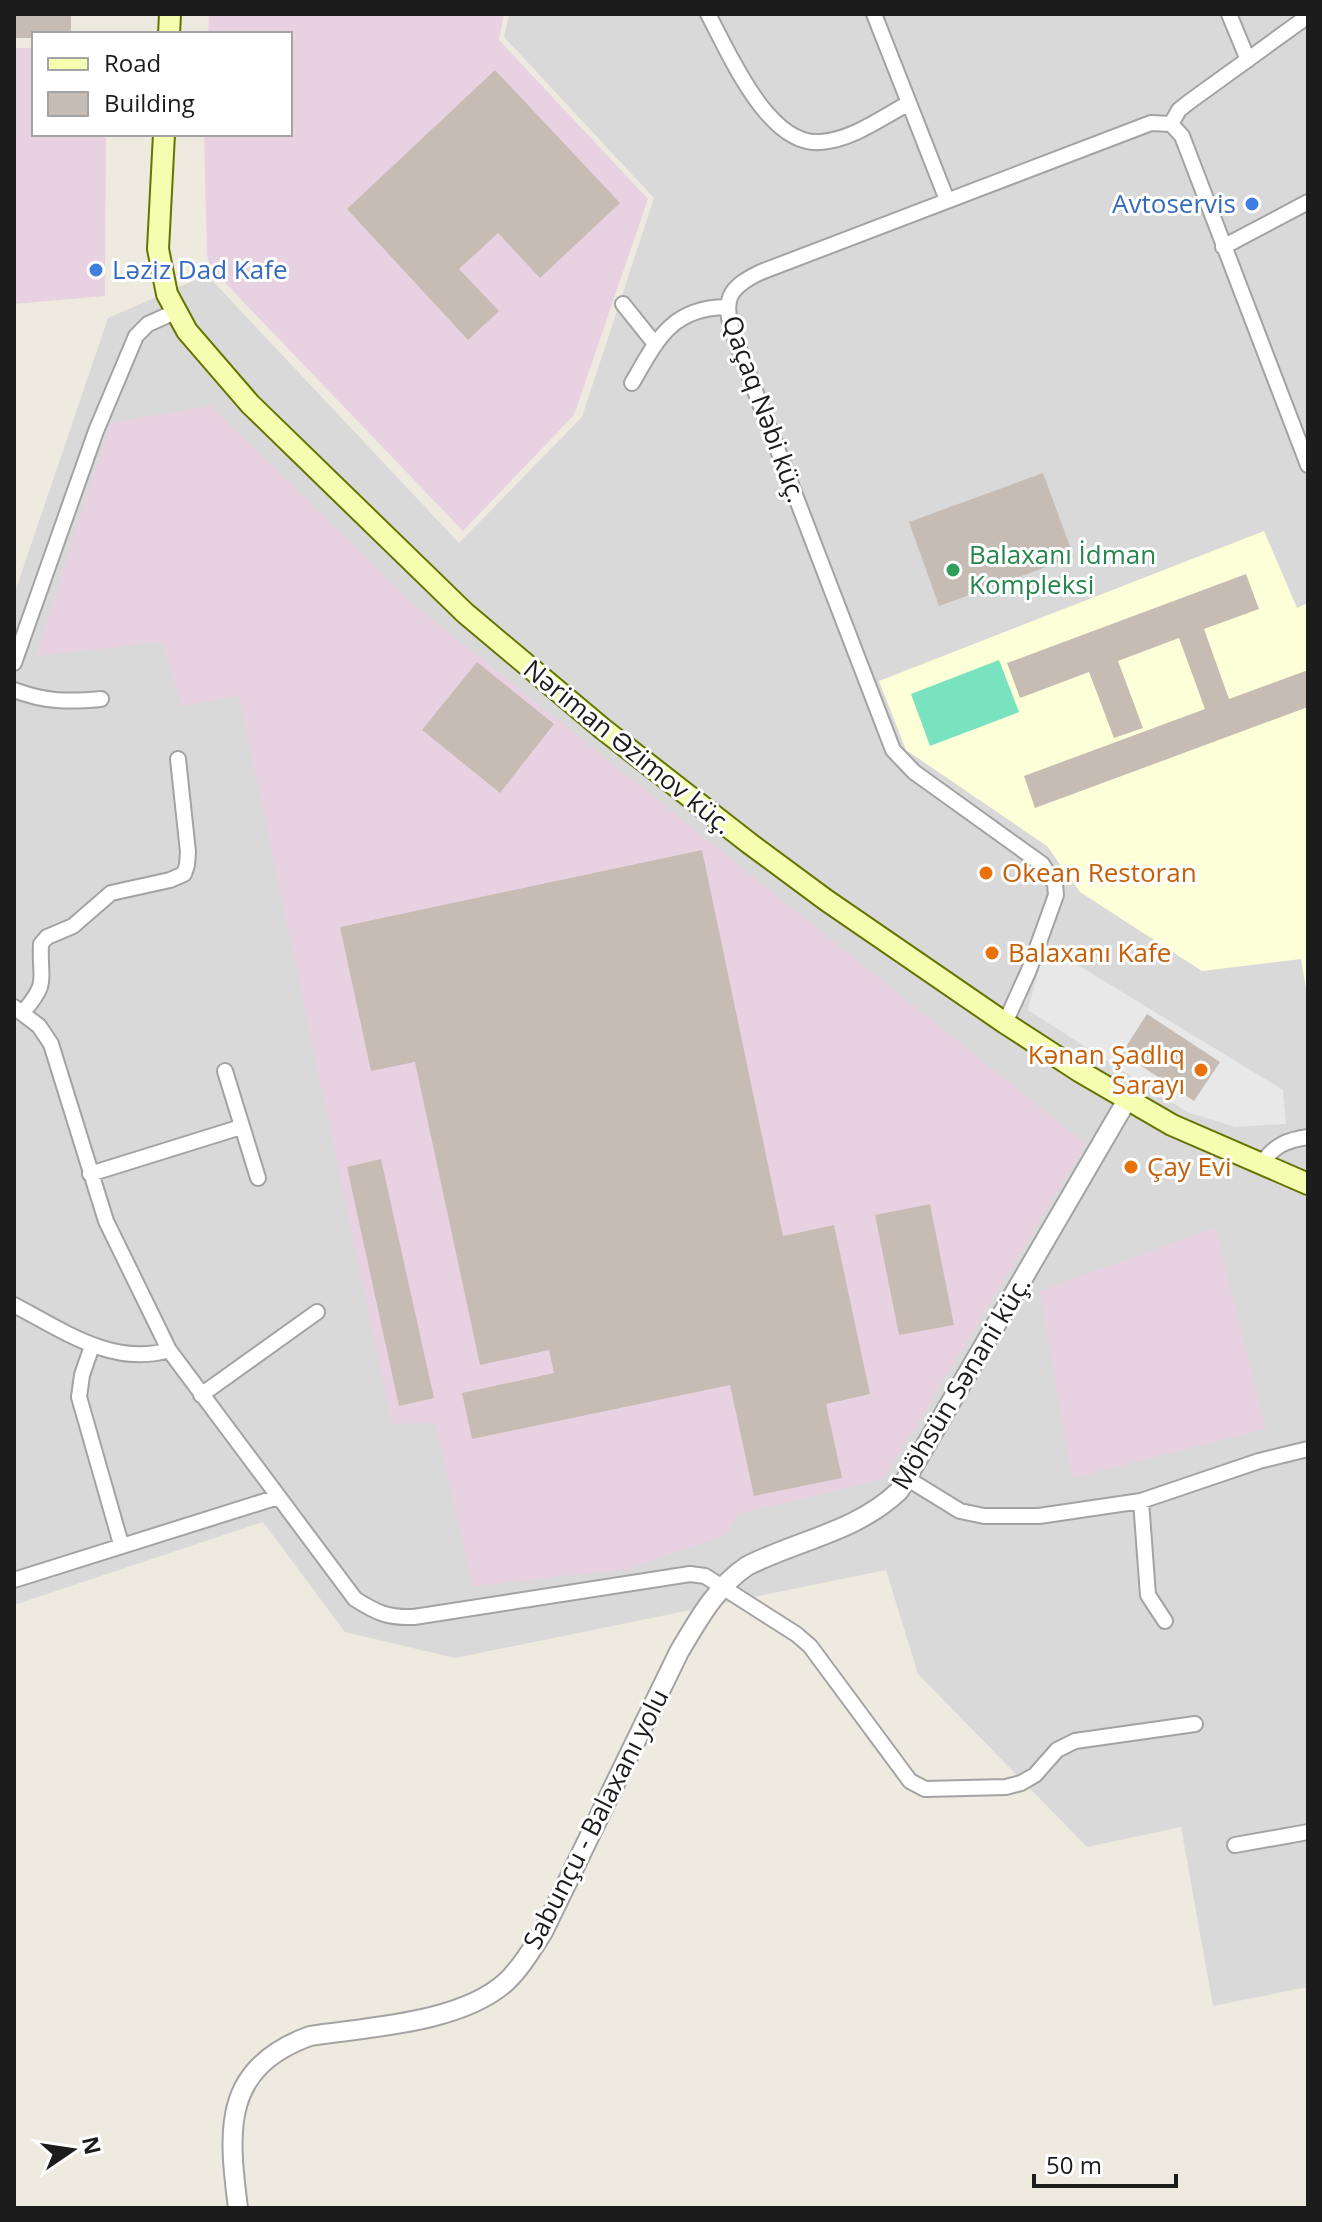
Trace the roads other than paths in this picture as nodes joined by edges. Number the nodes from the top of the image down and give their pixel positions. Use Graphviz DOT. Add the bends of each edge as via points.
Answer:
graph roads {
  1 [pos="708,14"];
  2 [pos="874,14"];
  3 [pos="1229,14"];
  4 [pos="1308,16"];
  5 [pos="1248,60"];
  6 [pos="909,103"];
  7 [pos="1171,124"];
  8 [pos="164,136"];
  9 [pos="947,200"];
  10 [pos="1308,202"];
  11 [pos="1223,247"];
  12 [pos="623,304"];
  13 [pos="726,307"];
  14 [pos="175,312"];
  15 [pos="655,344"];
  16 [pos="632,383"];
  17 [pos="1308,465"];
  18 [pos="14,663"];
  19 [pos="14,690"];
  20 [pos="101,699"];
  21 [pos="178,759"];
  22 [pos="18,1010"];
  23 [pos="1005,1023"];
  24 [pos="225,1071"];
  25 [pos="1127,1100"];
  26 [pos="241,1127"];
  27 [pos="1308,1137"];
  28 [pos="1262,1163"];
  29 [pos="90,1174"];
  30 [pos="258,1178"];
  31 [pos="1308,1184"];
  32 [pos="14,1305"];
  33 [pos="317,1312"];
  34 [pos="92,1346"];
  35 [pos="169,1350"];
  36 [pos="201,1395"];
  37 [pos="1308,1449"];
  38 [pos="908,1479"];
  39 [pos="278,1497"];
  40 [pos="1141,1501"];
  41 [pos="121,1544"];
  42 [pos="14,1580"];
  43 [pos="722,1587"];
  44 [pos="1165,1621"];
  45 [pos="1195,1724"];
  46 [pos="1308,1832"];
  47 [pos="1235,1845"];
  48 [pos="238,2208"];
  1 -- 6 [label="street" via="755,97 776,124 803,141 840,138"];
  2 -- 6 [label="street"];
  3 -- 5 [label="street"];
  4 -- 5 [label="street"];
  5 -- 7 [label="street" via="1179,110"];
  6 -- 9 [label="street"];
  7 -- 9 [label="street, Qaçaq Nəbi küç." via="1151,123"];
  7 -- 11 [label="street" via="1182,136"];
  8 -- 14 [label="main road, Nəriman Əzimov küç." via="158,249"];
  9 -- 13 [label="street, Qaçaq Nəbi küç." via="747,279"];
  10 -- 11 [label="street"];
  11 -- 17 [label="street"];
  12 -- 15 [label="street"];
  13 -- 15 [label="street" via="708,307 680,318"];
  13 -- 23 [label="street, Qaçaq Nəbi küç." via="893,750 914,772 1042,864 1055,884 1047,922"];
  14 -- 18 [label="street" via="136,336 96,431"];
  14 -- 23 [label="main road, Nəriman Əzimov küç." via="250,404 503,646 749,843"];
  15 -- 16 [label="street"];
  19 -- 20 [label="street" via="64,702"];
  21 -- 22 [label="street" via="188,852 184,874 111,893 73,926 47,937 41,944 39,994"];
  22 -- 29 [label="street" via="39,1026 58,1059"];
  23 -- 25 [label="main road, Nəriman Əzimov küç."];
  24 -- 26 [label="street"];
  25 -- 28 [label="main road, Nəriman Əzimov küç."];
  25 -- 38 [label="street, Möhsün Sənani küç."];
  26 -- 29 [label="street"];
  26 -- 30 [label="street"];
  27 -- 28 [label="street" via="1282,1143"];
  28 -- 31 [label="main road, Nəriman Əzimov küç."];
  29 -- 35 [label="street" via="112,1235"];
  32 -- 34 [label="street"];
  33 -- 36 [label="street"];
  34 -- 35 [label="street" via="148,1356"];
  34 -- 41 [label="street" via="79,1397"];
  35 -- 36 [label="street"];
  36 -- 39 [label="street"];
  37 -- 40 [label="street"];
  38 -- 40 [label="street" via="960,1511 984,1516 1039,1516"];
  38 -- 43 [label="street, Möhsün Sənani küç." via="888,1502 846,1528 762,1559"];
  39 -- 41 [label="street"];
  39 -- 43 [label="street" via="355,1599 394,1618 690,1574"];
  40 -- 44 [label="street" via="1148,1595"];
  41 -- 42 [label="street"];
  43 -- 45 [label="street" via="810,1646 910,1781 925,1789 1006,1787 1035,1775 1057,1750 1075,1741"];
  43 -- 48 [label="street, Sabunçu - Balaxanı yolu" via="679,1652 526,1959 506,1982 466,2006 310,2036 261,2065 247,2082 233,2121"];
  46 -- 47 [label="street"];
}
